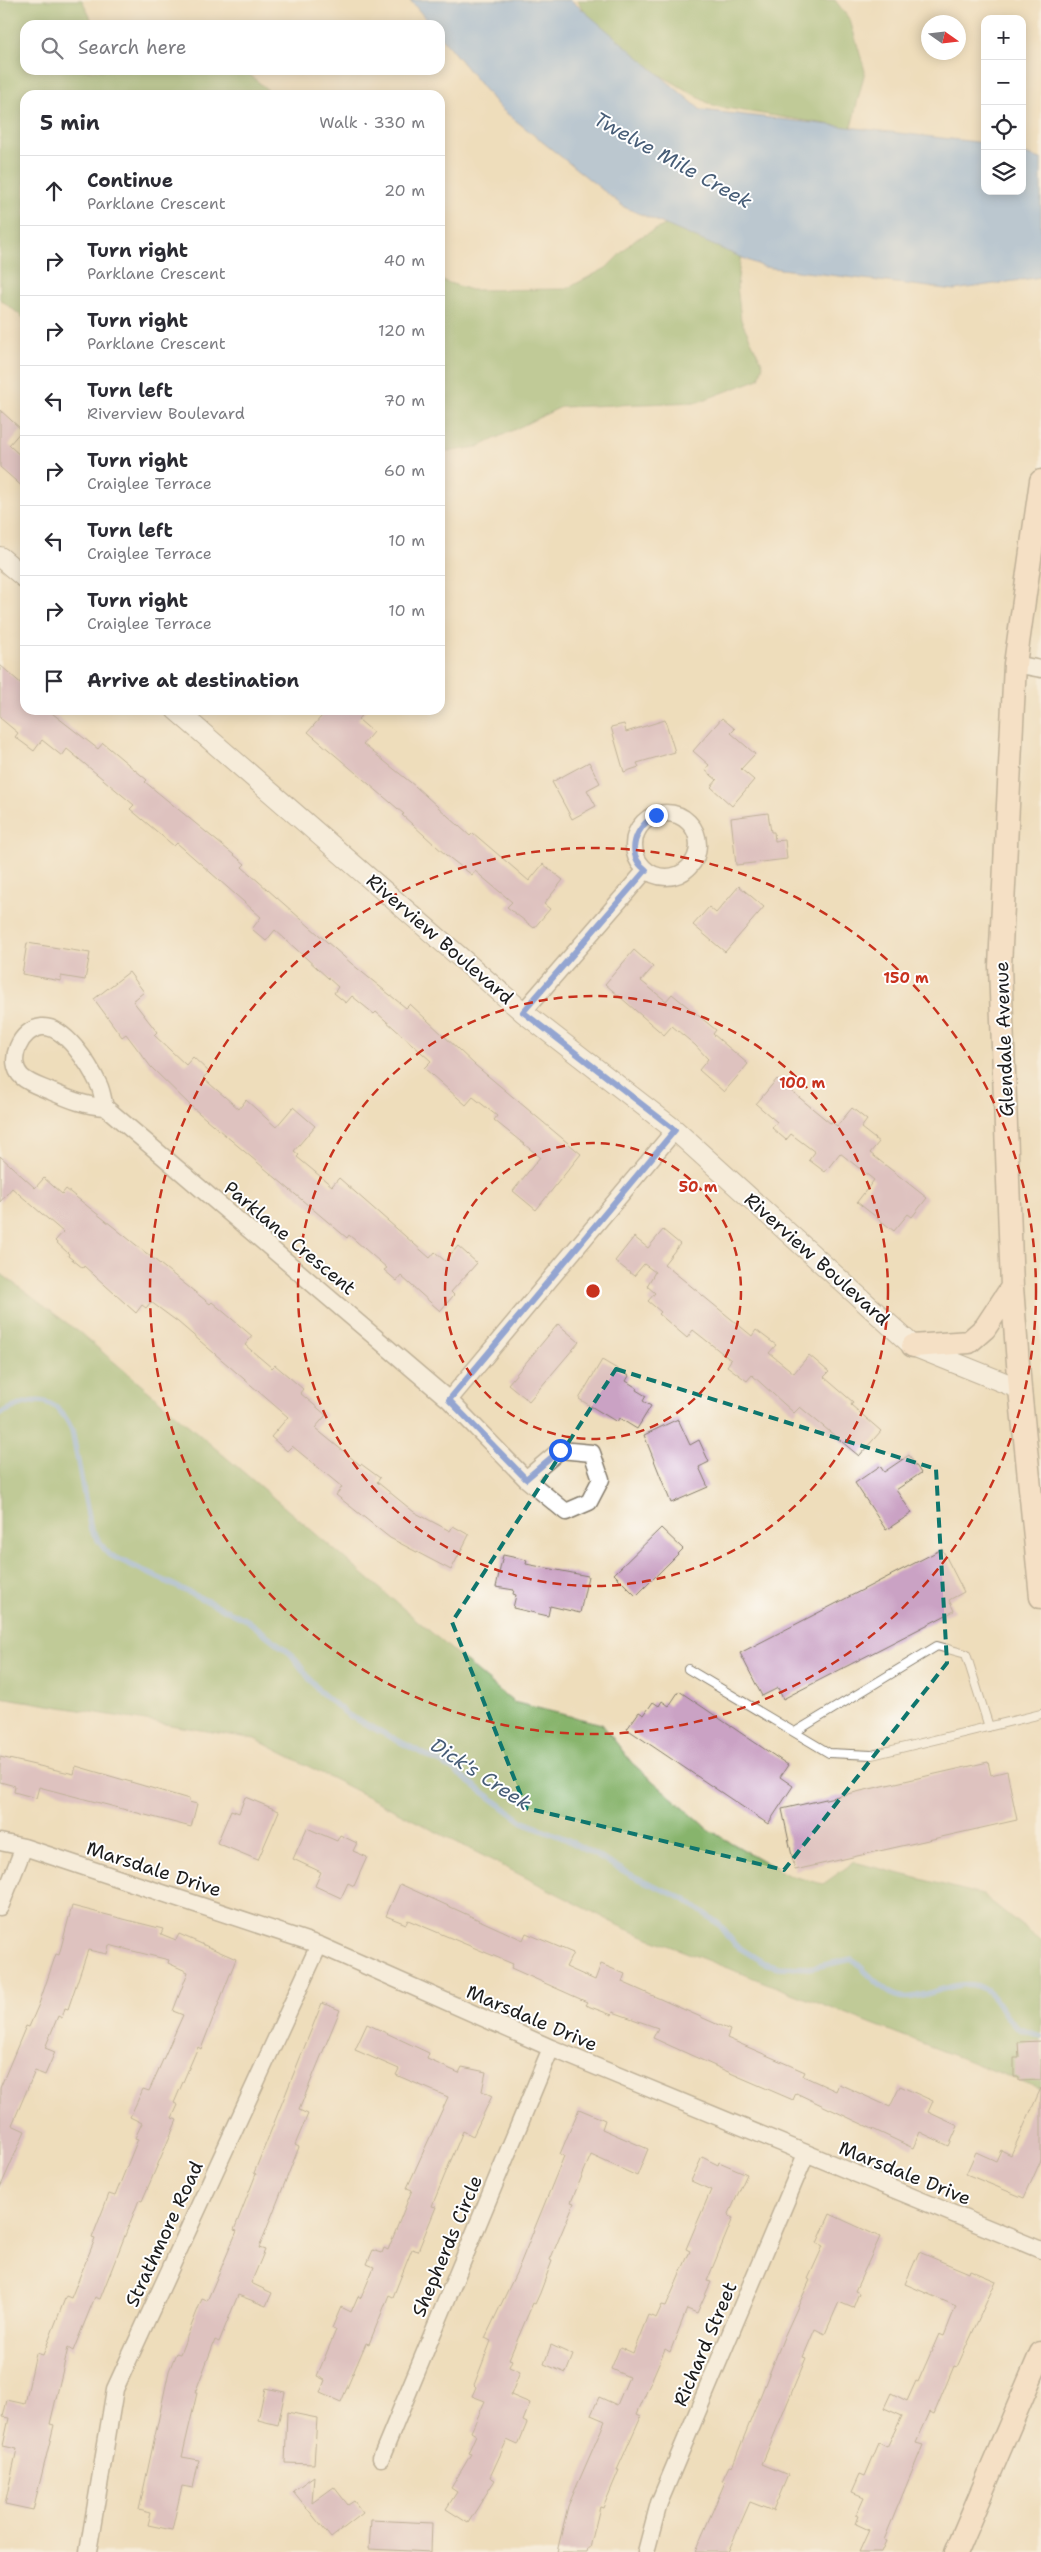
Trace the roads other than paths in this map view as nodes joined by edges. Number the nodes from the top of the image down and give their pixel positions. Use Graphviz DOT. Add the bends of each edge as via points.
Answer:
graph roads {
  1 [pos="1041,481"];
  2 [pos="0,557"];
  3 [pos="20,574"];
  4 [pos="1015,664"];
  5 [pos="1041,669"];
  6 [pos="182,715"];
  7 [pos="646,870"];
  8 [pos="523,1012"];
  9 [pos="105,1107"];
  10 [pos="675,1130"];
  11 [pos="1012,1287"];
  12 [pos="913,1346"];
  13 [pos="1020,1389"];
  14 [pos="449,1400"];
  15 [pos="526,1479"];
  16 [pos="1039,1563"];
  17 [pos="1041,1597"];
  18 [pos="688,1670"];
  19 [pos="1041,1714"];
  20 [pos="989,1727"];
  21 [pos="795,1732"];
  22 [pos="0,1842"];
  23 [pos="24,1847"];
  24 [pos="0,1907"];
  25 [pos="319,1945"];
  26 [pos="551,2048"];
  27 [pos="806,2154"];
  28 [pos="1041,2250"];
  29 [pos="1041,2353"];
  30 [pos="381,2458"];
  31 [pos="88,2552"];
  32 [pos="646,2552"];
  33 [pos="956,2552"];
  1 -- 4 [label="main road, Glendale Avenue"];
  2 -- 3 [label="street"];
  4 -- 5 [label="street"];
  4 -- 11 [label="main road, Glendale Avenue" via="1000,966"];
  6 -- 8 [label="street, Riverview Boulevard"];
  7 -- 8 [label="street"];
  8 -- 10 [label="street, Riverview Boulevard"];
  9 -- 9 [label="street" via="87,1106 22,1077 16,1068 15,1057 23,1038 41,1027 63,1035 78,1051 100,1086"];
  9 -- 14 [label="street, Parklane Crescent"];
  10 -- 12 [label="street, Riverview Boulevard"];
  10 -- 14 [label="street"];
  11 -- 12 [label="main road" via="985,1328 969,1342"];
  11 -- 13 [label="main road, Glendale Avenue"];
  12 -- 13 [label="street, Riverview Boulevard"];
  13 -- 16 [label="main road, Glendale Avenue"];
  14 -- 15 [label="street, Parklane Crescent"];
  15 -- 15 [label="street, Parklane Crescent" via="566,1512 589,1502 601,1479 592,1453 560,1450"];
  16 -- 17 [label="main road, Glendale Avenue"];
  18 -- 21 [label="lane"];
  19 -- 20 [label="lane"];
  20 -- 21 [label="lane" via="872,1755 829,1753"];
  20 -- 21 [label="lane" via="966,1654 937,1646"];
  22 -- 23 [label="street, Marsdale Drive"];
  23 -- 24 [label="street"];
  23 -- 25 [label="street, Marsdale Drive"];
  25 -- 26 [label="street, Marsdale Drive"];
  25 -- 31 [label="street, Strathmore Road" via="115,2389"];
  26 -- 27 [label="street, Marsdale Drive"];
  26 -- 30 [label="street, Shepherds Circle"];
  27 -- 28 [label="street, Marsdale Drive"];
  27 -- 32 [label="street, Richard Street" via="660,2503"];
  29 -- 33 [label="main road"];
}
